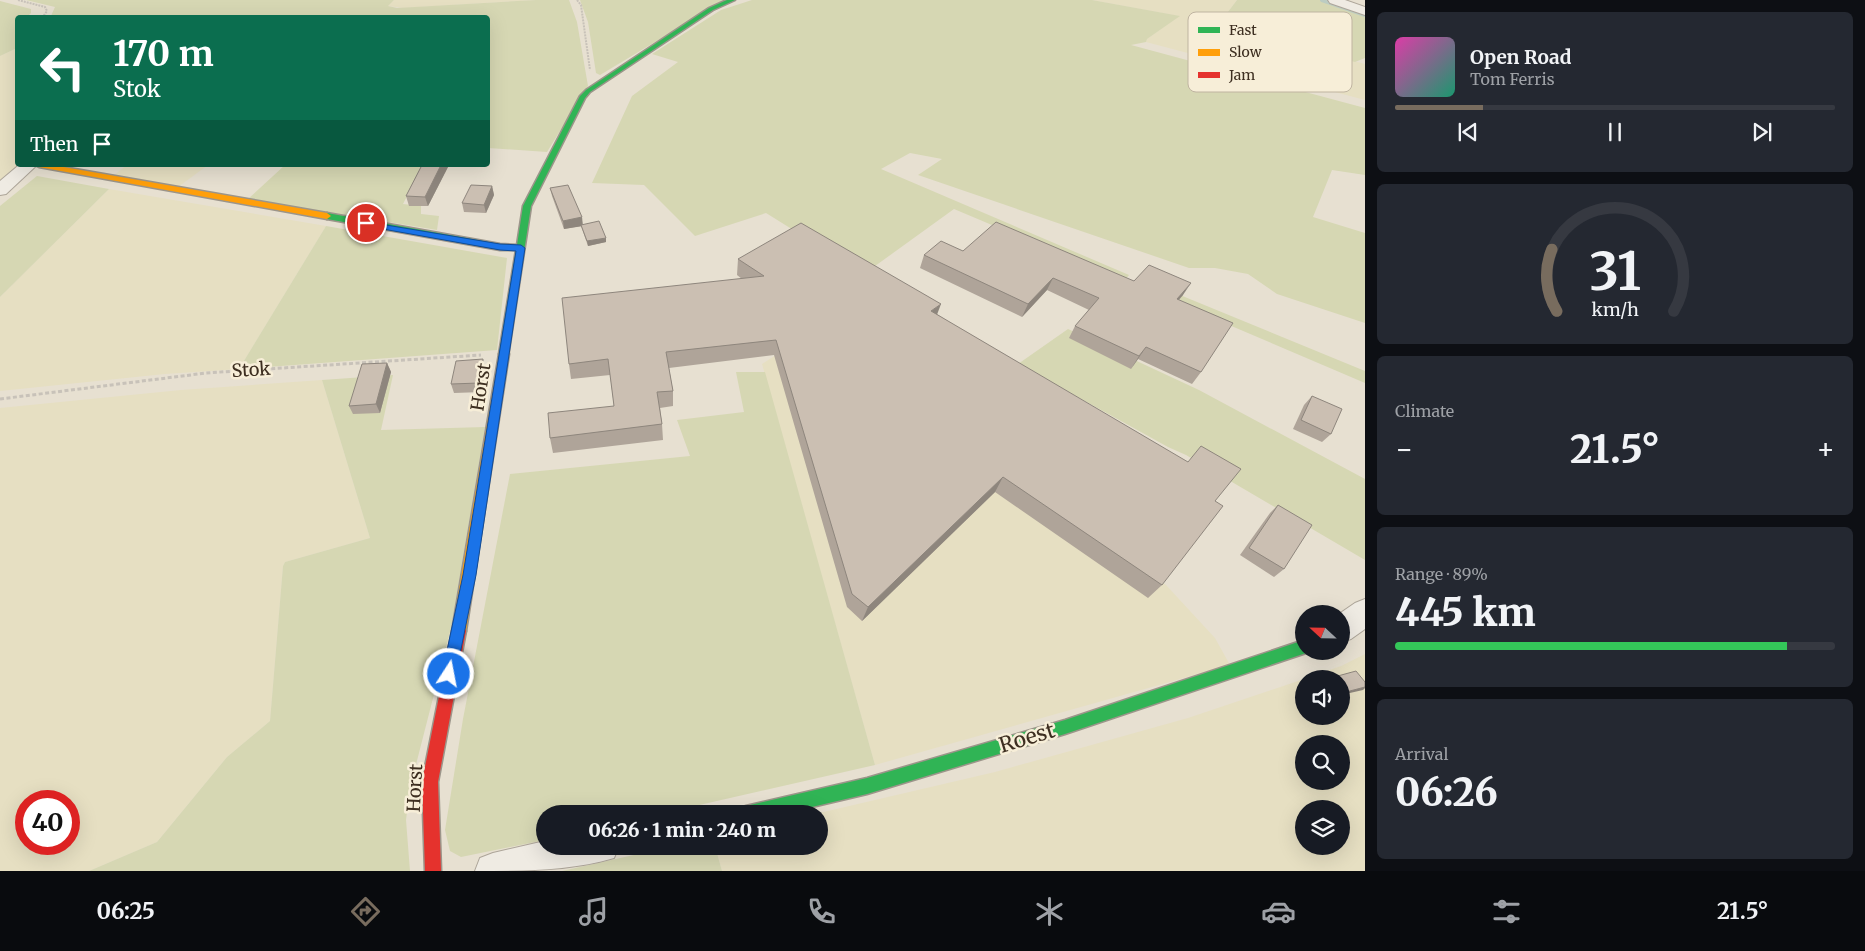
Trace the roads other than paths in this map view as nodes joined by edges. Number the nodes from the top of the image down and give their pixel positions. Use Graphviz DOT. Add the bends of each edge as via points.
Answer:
graph roads {
  1 [pos="732,0"];
  2 [pos="1334,0"];
  3 [pos="1365,11"];
  4 [pos="27,167"];
  5 [pos="50,167"];
  6 [pos="0,190"];
  7 [pos="521,248"];
  8 [pos="1365,612"];
  9 [pos="1350,622"];
  10 [pos="1295,650"];
  11 [pos="785,805"];
  12 [pos="563,855"];
  13 [pos="432,871"];
  14 [pos="493,871"];
  1 -- 7 [label="street, Horst" via="711,9 582,97 527,206"];
  2 -- 3 [label="street"];
  4 -- 6 [label="street"];
  5 -- 7 [label="street" via="500,247"];
  7 -- 13 [label="street, Horst" via="469,575 430,782"];
  8 -- 9 [label="street"];
  10 -- 11 [label="street, Roest" via="1046,733 867,786"];
  12 -- 14 [label="street"];
}
